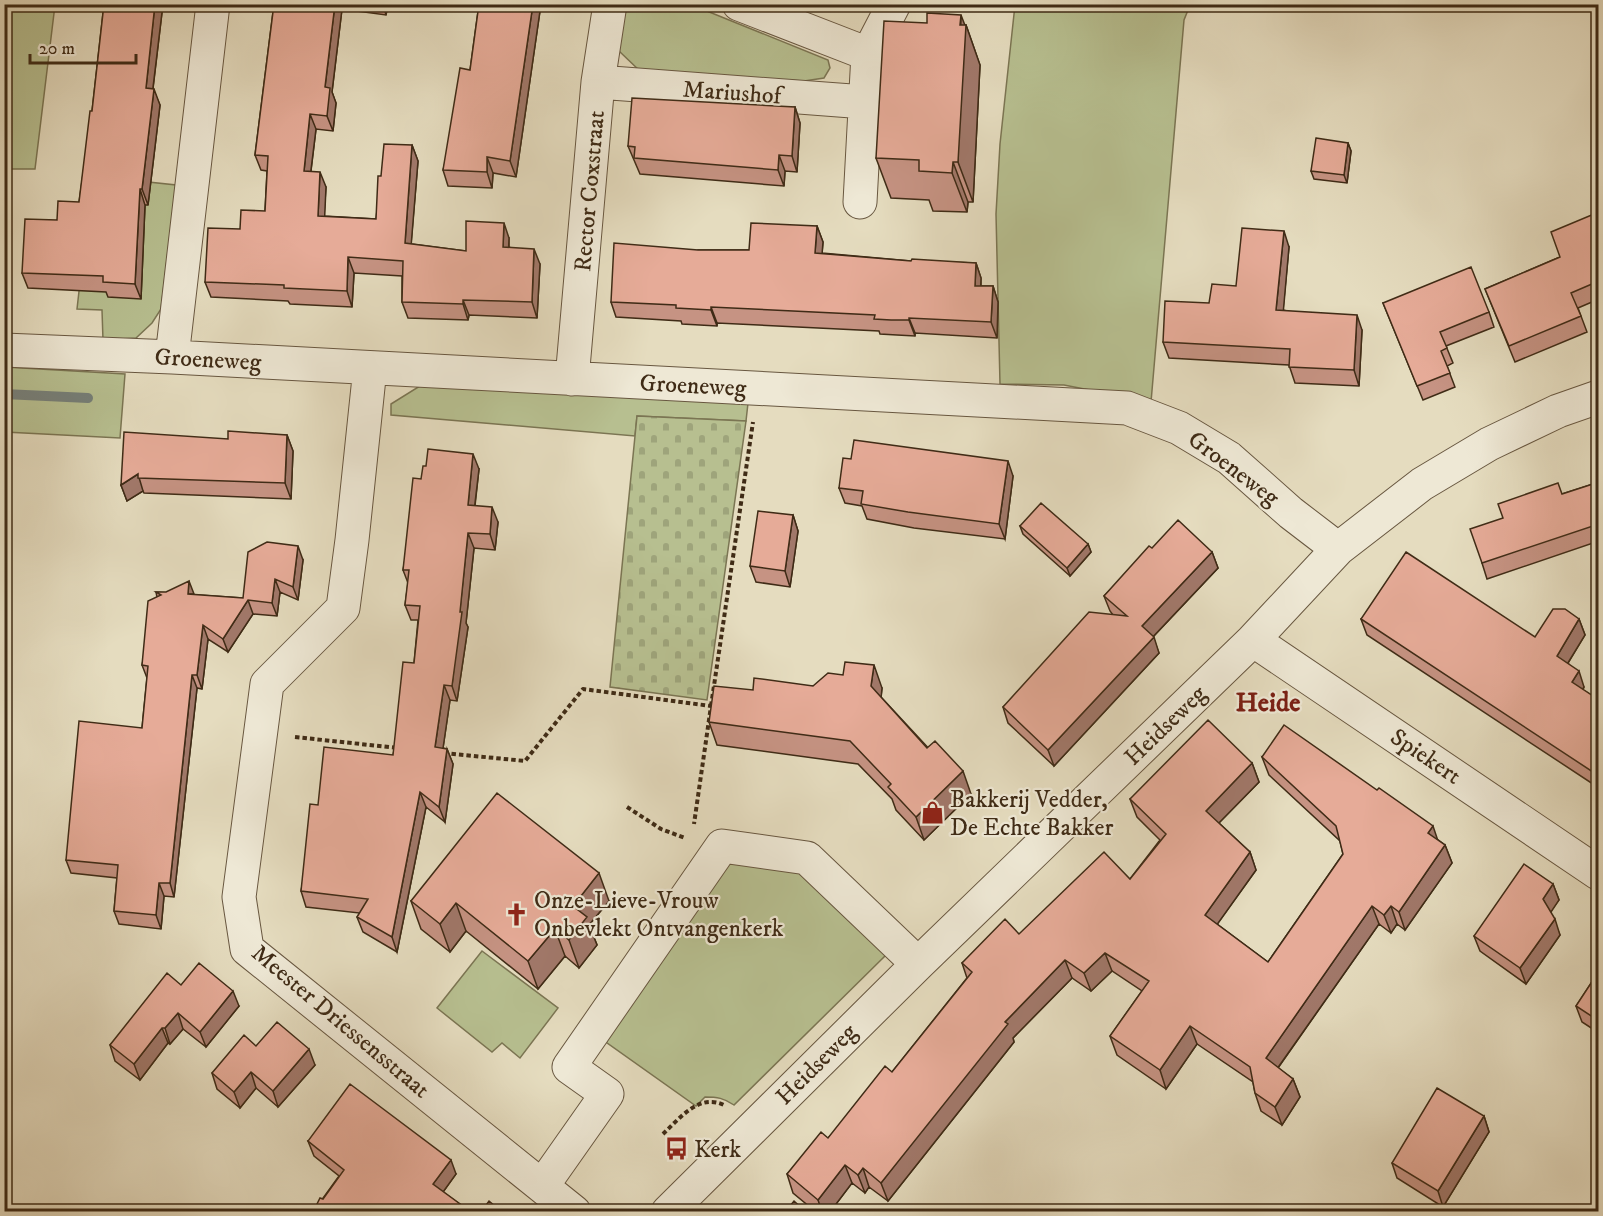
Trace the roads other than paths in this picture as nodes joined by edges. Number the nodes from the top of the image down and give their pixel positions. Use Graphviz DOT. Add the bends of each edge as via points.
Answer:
graph roads {
  1 [pos="213,4"];
  2 [pos="610,4"];
  3 [pos="739,4"];
  4 [pos="894,4"];
  5 [pos="868,54"];
  6 [pos="598,82"];
  7 [pos="865,102"];
  8 [pos="860,202"];
  9 [pos="4,350"];
  10 [pos="172,357"];
  11 [pos="370,368"];
  12 [pos="573,379"];
  13 [pos="1599,397"];
  14 [pos="1338,549"];
  15 [pos="1253,640"];
  16 [pos="1599,873"];
  17 [pos="918,964"];
  18 [pos="543,1185"];
  19 [pos="574,1212"];
  20 [pos="668,1212"];
  1 -- 10 [label="street"];
  2 -- 6 [label="street, Rector Coxstraat"];
  3 -- 5 [label="street"];
  4 -- 5 [label="street"];
  5 -- 7 [label="street"];
  6 -- 7 [label="street, Mariushof"];
  6 -- 12 [label="street, Rector Coxstraat"];
  7 -- 8 [label="street"];
  9 -- 10 [label="street, Groeneweg"];
  10 -- 11 [label="street, Groeneweg"];
  11 -- 12 [label="street, Groeneweg"];
  11 -- 18 [label="street, Meester Driessensstraat" via="343,608 267,684 239,897 247,949"];
  12 -- 14 [label="street, Groeneweg" via="1127,408 1179,428 1229,458"];
  13 -- 14 [label="street, Heidseweg" via="1557,411 1479,450 1422,484"];
  14 -- 15 [label="street, Heidseweg"];
  15 -- 16 [label="street, Spiekert"];
  15 -- 17 [label="street, Heidseweg"];
  17 -- 18 [label="street" via="807,858 722,846 703,848 570,1067 607,1094"];
  17 -- 20 [label="street, Heidseweg"];
  18 -- 19 [label="street, Meester Driessensstraat"];
}
